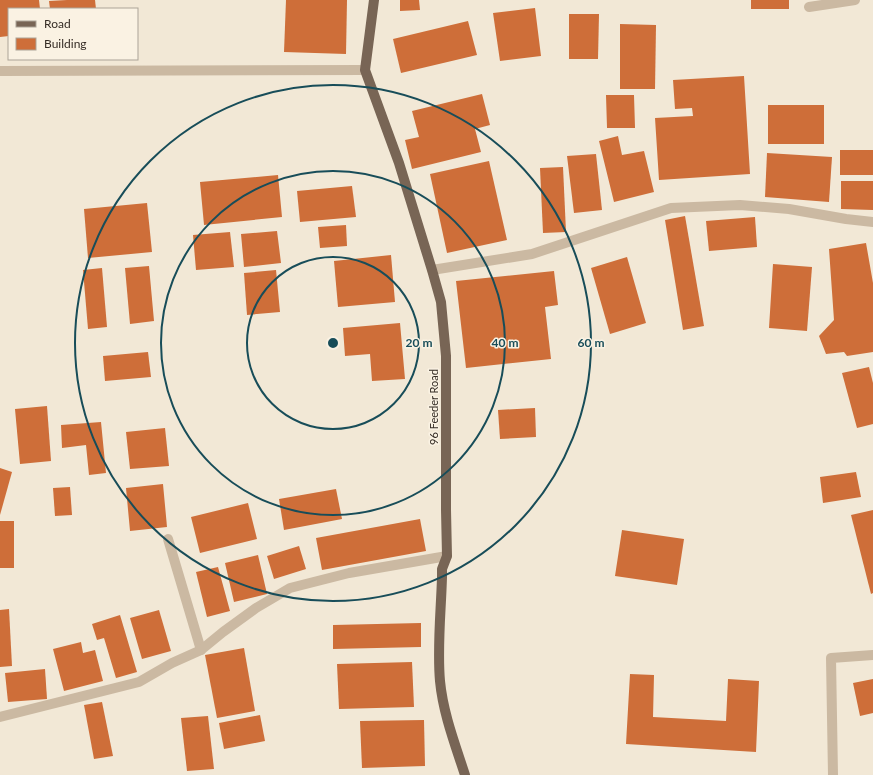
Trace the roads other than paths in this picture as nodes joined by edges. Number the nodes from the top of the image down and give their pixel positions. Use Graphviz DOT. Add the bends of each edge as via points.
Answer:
graph roads {
  1 [pos="374,0"];
  2 [pos="855,0"];
  3 [pos="809,7"];
  4 [pos="365,70"];
  5 [pos="0,71"];
  6 [pos="873,222"];
  7 [pos="432,270"];
  8 [pos="168,539"];
  9 [pos="447,556"];
  10 [pos="201,650"];
  11 [pos="873,655"];
  12 [pos="0,717"];
  13 [pos="465,775"];
  14 [pos="833,775"];
  1 -- 4 [label="main road, 96 Feeder Road"];
  2 -- 3 [label="street"];
  4 -- 5 [label="street"];
  4 -- 7 [label="main road, 96 Feeder Road" via="399,163"];
  6 -- 7 [label="street" via="846,220 789,209 740,205 671,208 532,254"];
  7 -- 9 [label="main road, 96 Feeder Road" via="441,302 446,356"];
  8 -- 10 [label="street"];
  9 -- 10 [label="street" via="349,573 290,588 256,608"];
  9 -- 13 [label="main road, 96 Feeder Road" via="442,569 440,681 448,723"];
  10 -- 12 [label="street" via="139,682"];
  11 -- 14 [label="street" via="831,658"];
}
